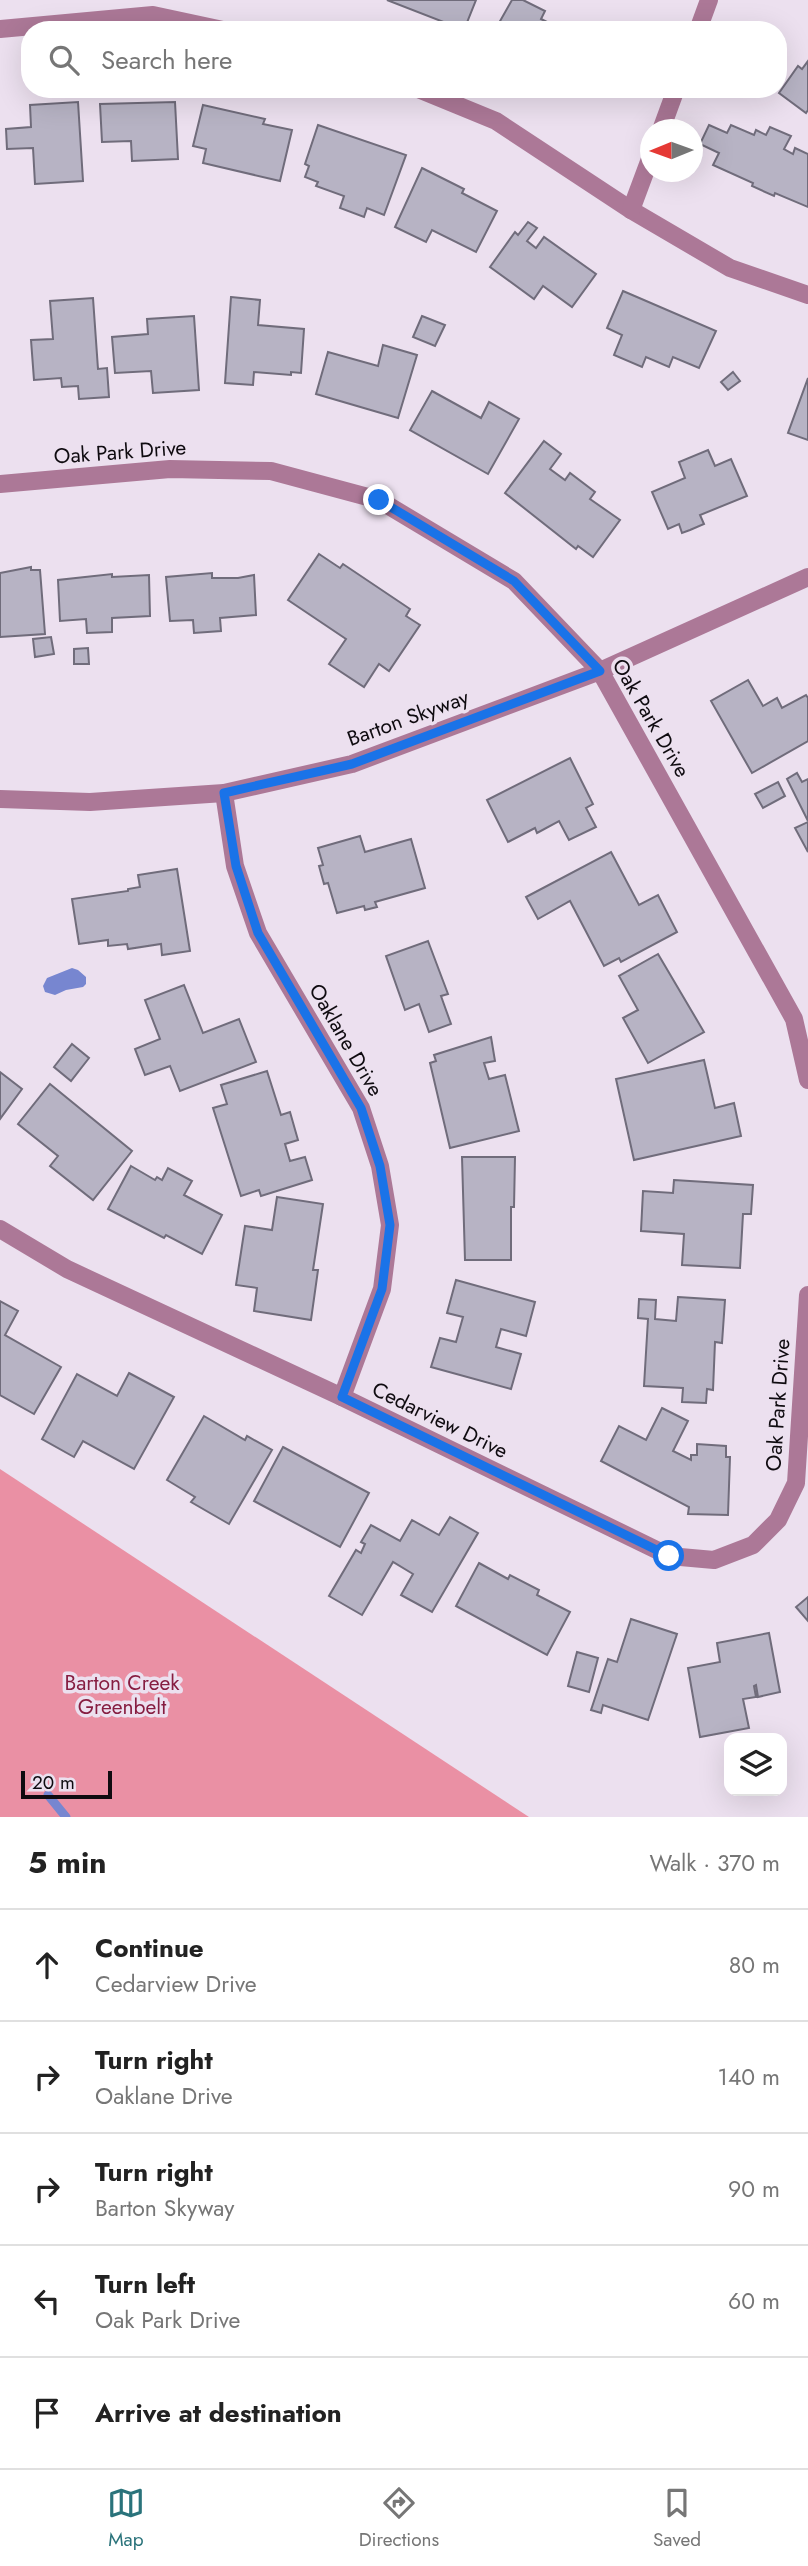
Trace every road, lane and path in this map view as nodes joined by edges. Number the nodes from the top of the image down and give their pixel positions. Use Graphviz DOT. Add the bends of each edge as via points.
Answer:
graph roads {
  1 [pos="709,0"];
  2 [pos="153,8"];
  3 [pos="58,21"];
  4 [pos="194,21"];
  5 [pos="701,21"];
  6 [pos="21,26"];
  7 [pos="0,29"];
  8 [pos="440,98"];
  9 [pos="673,98"];
  10 [pos="665,119"];
  11 [pos="641,182"];
  12 [pos="631,210"];
  13 [pos="808,295"];
  14 [pos="0,484"];
  15 [pos="808,578"];
  16 [pos="600,671"];
  17 [pos="224,793"];
  18 [pos="0,799"];
  19 [pos="808,1080"];
  20 [pos="0,1229"];
  21 [pos="808,1295"];
  22 [pos="342,1397"];
  23 [pos="753,1545"];
  1 -- 5 [label="street"];
  2 -- 3 [label="street"];
  2 -- 4 [label="street"];
  6 -- 7 [label="street"];
  8 -- 12 [label="street" via="496,121"];
  9 -- 10 [label="street"];
  11 -- 12 [label="street"];
  12 -- 13 [label="street" via="730,268"];
  14 -- 16 [label="street, Oak Park Drive" via="170,469 271,471 379,500 514,581"];
  15 -- 16 [label="street, Barton Skyway"];
  16 -- 17 [label="street, Barton Skyway" via="352,764"];
  16 -- 19 [label="street, Oak Park Drive" via="794,1019"];
  17 -- 18 [label="street, Barton Skyway" via="90,802"];
  17 -- 22 [label="street, Oaklane Drive" via="236,866 258,933 361,1108 380,1166 390,1225 382,1289"];
  20 -- 22 [label="street, Cedarview Drive" via="67,1269"];
  21 -- 23 [label="street, Oak Park Drive" via="796,1483 778,1520"];
  22 -- 23 [label="street, Cedarview Drive" via="669,1556 714,1560"];
}
